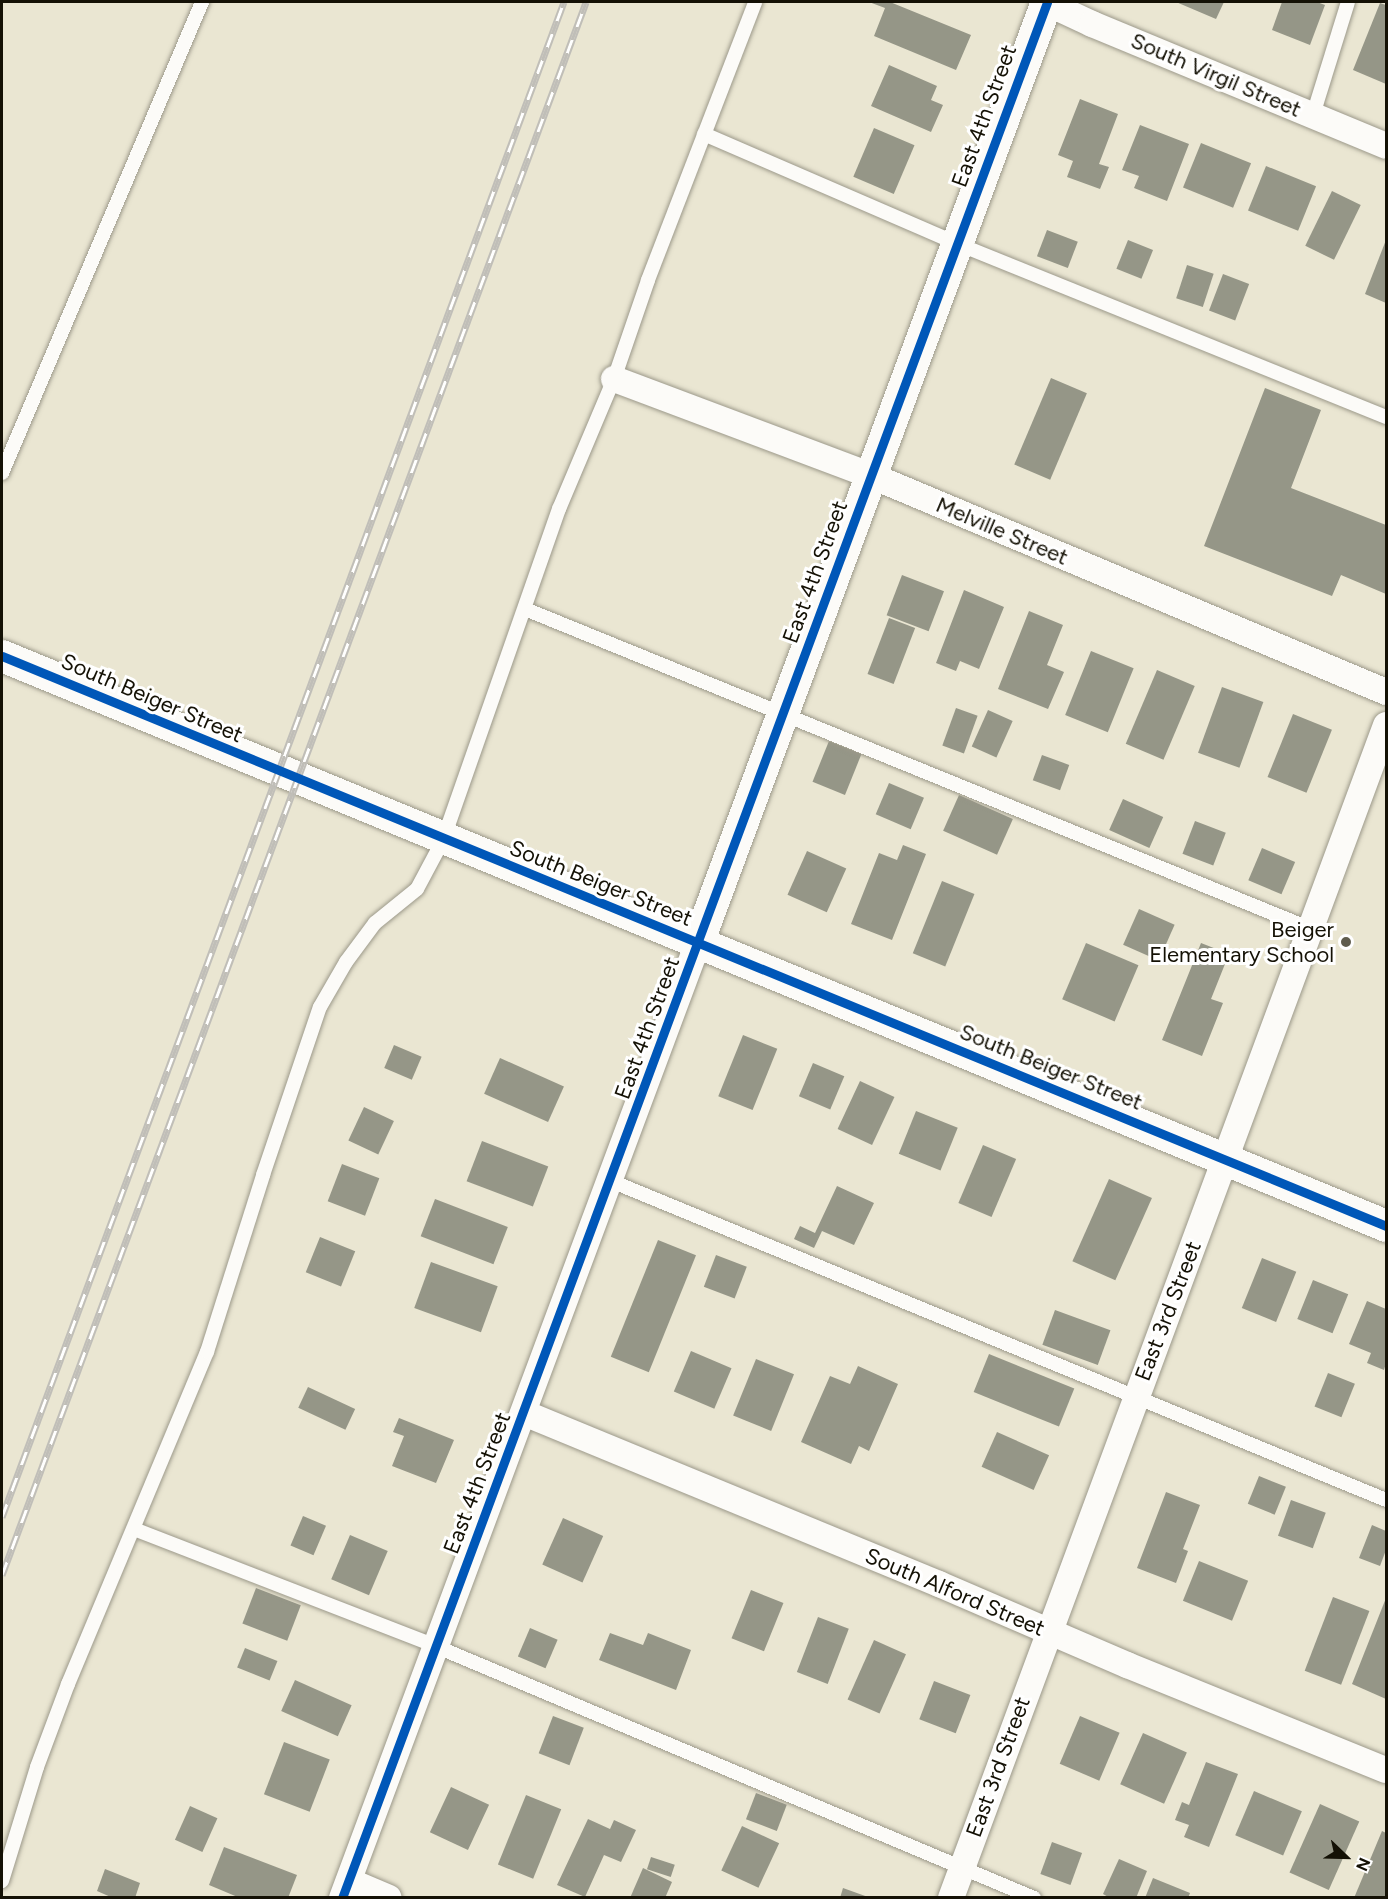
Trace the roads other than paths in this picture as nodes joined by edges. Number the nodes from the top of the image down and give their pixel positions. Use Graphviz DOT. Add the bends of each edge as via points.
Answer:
graph roads {
  1 [pos="202,2"];
  2 [pos="755,2"];
  3 [pos="1046,2"];
  4 [pos="1348,2"];
  5 [pos="1313,115"];
  6 [pos="704,135"];
  7 [pos="1386,146"];
  8 [pos="958,244"];
  9 [pos="615,379"];
  10 [pos="1386,417"];
  11 [pos="2,473"];
  12 [pos="872,476"];
  13 [pos="525,609"];
  14 [pos="2,656"];
  15 [pos="1386,692"];
  16 [pos="783,714"];
  17 [pos="1386,725"];
  18 [pos="444,840"];
  19 [pos="1311,929"];
  20 [pos="698,944"];
  21 [pos="1225,1159"];
  22 [pos="611,1181"];
  23 [pos="1386,1226"];
  24 [pos="1135,1398"];
  25 [pos="524,1413"];
  26 [pos="1386,1500"];
  27 [pos="134,1529"];
  28 [pos="1048,1630"];
  29 [pos="435,1646"];
  30 [pos="1386,1770"];
  31 [pos="962,1868"];
  32 [pos="2,1881"];
  33 [pos="346,1889"];
  34 [pos="389,1898"];
  35 [pos="951,1898"];
  36 [pos="1034,1898"];
  1 -- 11 [label="lane"];
  2 -- 6 [label="lane"];
  3 -- 5 [label="street, South Virgil Street"];
  3 -- 8 [label="street, East 4th Street"];
  4 -- 5 [label="lane"];
  5 -- 7 [label="street, South Virgil Street"];
  6 -- 8 [label="lane"];
  6 -- 9 [label="lane"];
  8 -- 10 [label="lane"];
  8 -- 12 [label="street, East 4th Street"];
  9 -- 12 [label="street, Melville Street"];
  9 -- 13 [label="lane" via="559,509"];
  12 -- 15 [label="street, Melville Street"];
  12 -- 16 [label="street, East 4th Street"];
  13 -- 16 [label="lane"];
  13 -- 18 [label="lane"];
  14 -- 18 [label="street, South Beiger Street"];
  16 -- 19 [label="lane"];
  16 -- 20 [label="street, East 4th Street"];
  17 -- 19 [label="street, East 3rd Street"];
  18 -- 20 [label="street, South Beiger Street"];
  18 -- 27 [label="lane" via="417,889 375,923 320,1007 207,1352"];
  19 -- 21 [label="street, East 3rd Street"];
  20 -- 21 [label="street, South Beiger Street"];
  20 -- 22 [label="street, East 4th Street"];
  21 -- 23 [label="street, South Beiger Street"];
  21 -- 24 [label="street, East 3rd Street"];
  22 -- 24 [label="lane"];
  22 -- 25 [label="street, East 4th Street"];
  24 -- 26 [label="lane"];
  24 -- 28 [label="street, East 3rd Street"];
  25 -- 28 [label="street, South Alford Street"];
  25 -- 29 [label="street, East 4th Street"];
  27 -- 29 [label="lane"];
  27 -- 32 [label="lane" via="68,1684 37,1767"];
  28 -- 30 [label="street, South Alford Street"];
  28 -- 31 [label="street, East 3rd Street"];
  29 -- 31 [label="lane"];
  29 -- 33 [label="street, East 4th Street"];
  31 -- 35 [label="street, East 3rd Street"];
  31 -- 36 [label="lane"];
  33 -- 34 [label="street"];
}
